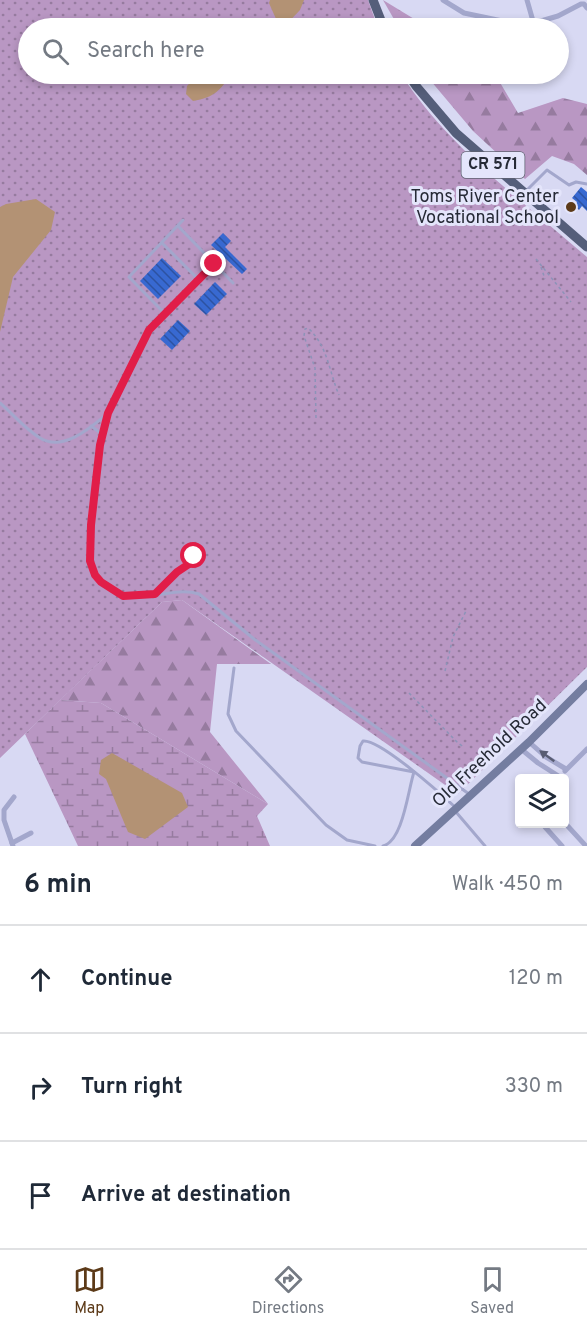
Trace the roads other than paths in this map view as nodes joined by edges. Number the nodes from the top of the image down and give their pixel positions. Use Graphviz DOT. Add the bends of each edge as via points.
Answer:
graph roads {
  1 [pos="373,0"];
  2 [pos="442,0"];
  3 [pos="527,0"];
  4 [pos="587,8"];
  5 [pos="380,18"];
  6 [pos="488,18"];
  7 [pos="532,18"];
  8 [pos="553,18"];
  9 [pos="415,84"];
  10 [pos="587,184"];
  11 [pos="524,193"];
  12 [pos="183,220"];
  13 [pos="178,226"];
  14 [pos="162,243"];
  15 [pos="587,247"];
  16 [pos="214,264"];
  17 [pos="199,280"];
  18 [pos="233,283"];
  19 [pos="165,314"];
  20 [pos="0,403"];
  21 [pos="108,413"];
  22 [pos="91,426"];
  23 [pos="102,434"];
  24 [pos="234,668"];
  25 [pos="587,684"];
  26 [pos="529,742"];
  27 [pos="587,748"];
  28 [pos="521,749"];
  29 [pos="566,769"];
  30 [pos="414,772"];
  31 [pos="554,774"];
  32 [pos="563,774"];
  33 [pos="470,795"];
  34 [pos="14,797"];
  35 [pos="456,809"];
  36 [pos="569,827"];
  37 [pos="546,828"];
  38 [pos="31,833"];
  39 [pos="12,845"];
  40 [pos="375,846"];
  41 [pos="384,846"];
  42 [pos="415,846"];
  43 [pos="485,846"];
  44 [pos="562,846"];
  45 [pos="586,846"];
  1 -- 5 [label="main road"];
  2 -- 6 [label="street" via="464,13"];
  3 -- 7 [label="street"];
  4 -- 8 [label="street" via="581,4"];
  9 -- 11 [label="main road, CR 571" via="456,133"];
  10 -- 11 [label="lane" via="569,185 547,170"];
  11 -- 15 [label="main road, CR 571"];
  12 -- 13 [label="lane"];
  13 -- 14 [label="lane"];
  13 -- 16 [label="lane"];
  14 -- 17 [label="lane"];
  14 -- 19 [label="lane" via="129,277"];
  16 -- 17 [label="lane"];
  16 -- 18 [label="lane"];
  17 -- 19 [label="lane"];
  19 -- 21 [label="lane" via="149,330"];
  20 -- 22 [label="lane" via="38,438 50,443 67,440"];
  21 -- 22 [label="lane"];
  21 -- 23 [label="lane"];
  22 -- 23 [label="lane"];
  23 -- 33 [label="lane" via="90,561 101,582 116,593 131,597 179,591 199,594 254,639"];
  24 -- 40 [label="lane" via="228,714 236,731 340,836"];
  25 -- 26 [label="main road, Old Freehold Road"];
  26 -- 28 [label="main road, Old Freehold Road"];
  29 -- 26 [label="street, one-way"];
  27 -- 29 [label="street"];
  28 -- 31 [label="street"];
  28 -- 33 [label="main road, Old Freehold Road"];
  29 -- 32 [label="street"];
  30 -- 30 [label="lane" via="371,741 363,741 360,746 358,759 362,762"];
  30 -- 35 [label="lane"];
  30 -- 41 [label="lane" via="400,827 394,840"];
  33 -- 35 [label="main road, Old Freehold Road"];
  34 -- 39 [label="street" via="4,810"];
  35 -- 42 [label="main road, Old Freehold Road"];
  35 -- 43 [label="lane"];
  36 -- 45 [label="street"];
  37 -- 44 [label="street"];
  38 -- 39 [label="street"];
}
